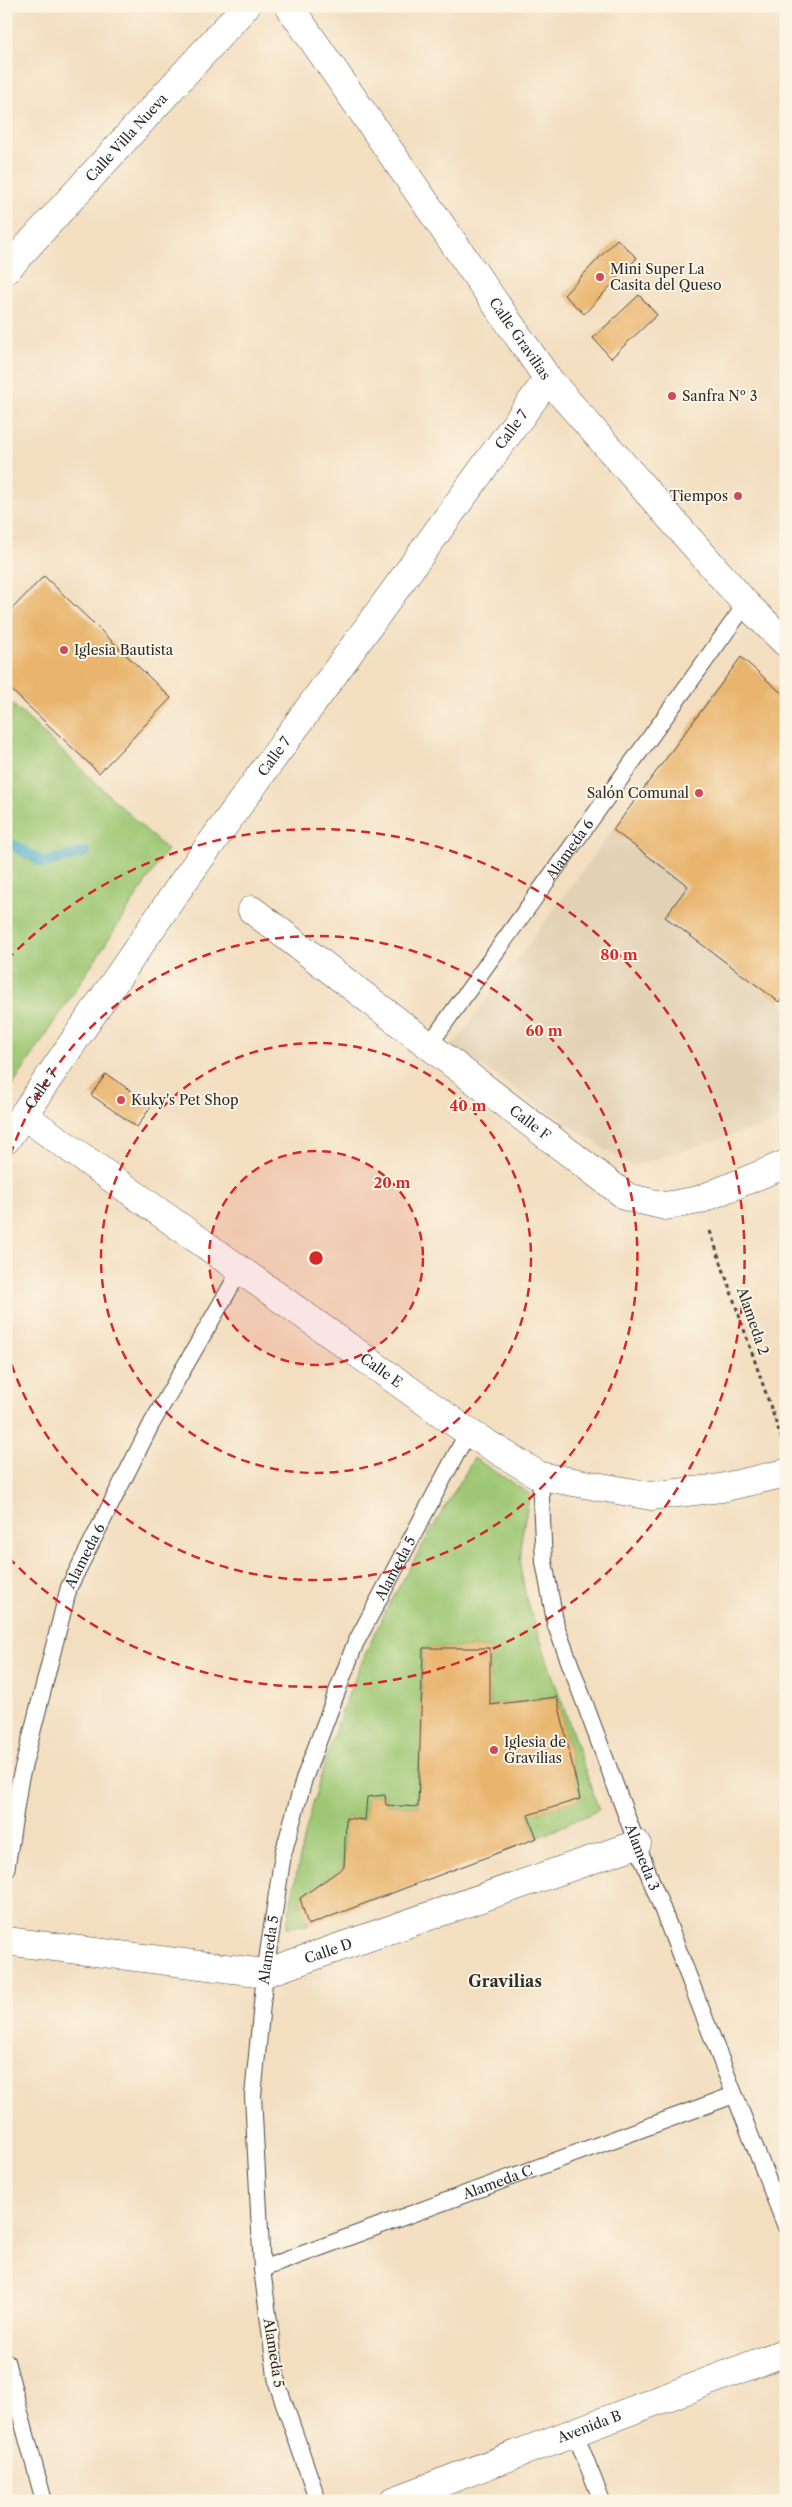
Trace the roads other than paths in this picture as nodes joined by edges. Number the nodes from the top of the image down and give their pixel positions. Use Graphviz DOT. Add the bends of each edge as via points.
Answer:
graph roads {
  1 [pos="289,6"];
  2 [pos="234,10"];
  3 [pos="7,267"];
  4 [pos="548,379"];
  5 [pos="746,604"];
  6 [pos="786,643"];
  7 [pos="252,910"];
  8 [pos="429,1044"];
  9 [pos="23,1115"];
  10 [pos="6,1140"];
  11 [pos="786,1164"];
  12 [pos="241,1269"];
  13 [pos="468,1432"];
  14 [pos="786,1473"];
  15 [pos="540,1476"];
  16 [pos="637,1844"];
  17 [pos="6,1871"];
  18 [pos="6,1941"];
  19 [pos="265,1973"];
  20 [pos="734,2095"];
  21 [pos="786,2227"];
  22 [pos="262,2269"];
  23 [pos="786,2352"];
  24 [pos="6,2361"];
  25 [pos="575,2434"];
  26 [pos="44,2501"];
  27 [pos="318,2501"];
  28 [pos="393,2501"];
  29 [pos="602,2501"];
  1 -- 4 [label="street, Calle Gravilias"];
  2 -- 3 [label="street, Calle Villa Nueva"];
  4 -- 5 [label="street, Calle Gravilias"];
  4 -- 9 [label="street, Calle 7" via="182,882"];
  5 -- 6 [label="street, Calle Gravilias"];
  5 -- 8 [label="lane, Alameda 6"];
  7 -- 8 [label="street, Calle F"];
  8 -- 11 [label="street, Calle F" via="627,1197 665,1206 700,1200"];
  9 -- 10 [label="street, Calle 7"];
  9 -- 12 [label="street, Calle E"];
  12 -- 13 [label="street, Calle E"];
  12 -- 17 [label="lane, Alameda 6" via="152,1423 69,1587 20,1780"];
  13 -- 15 [label="street, Calle E"];
  13 -- 19 [label="lane, Alameda 5" via="355,1644 307,1770 283,1854"];
  14 -- 15 [label="street, Calle E" via="721,1488 651,1496"];
  15 -- 16 [label="lane, Alameda 3" via="544,1562 556,1626"];
  16 -- 19 [label="street, Calle D"];
  16 -- 20 [label="lane, Alameda 3"];
  18 -- 19 [label="street, Calle D"];
  19 -- 22 [label="lane, Alameda 5" via="253,2096"];
  20 -- 21 [label="lane, Alameda 3"];
  20 -- 22 [label="lane, Alameda C"];
  22 -- 27 [label="lane, Alameda 5" via="277,2383"];
  23 -- 25 [label="street, Avenida B"];
  24 -- 26 [label="lane"];
  25 -- 28 [label="street, Avenida B"];
  25 -- 29 [label="lane"];
}
